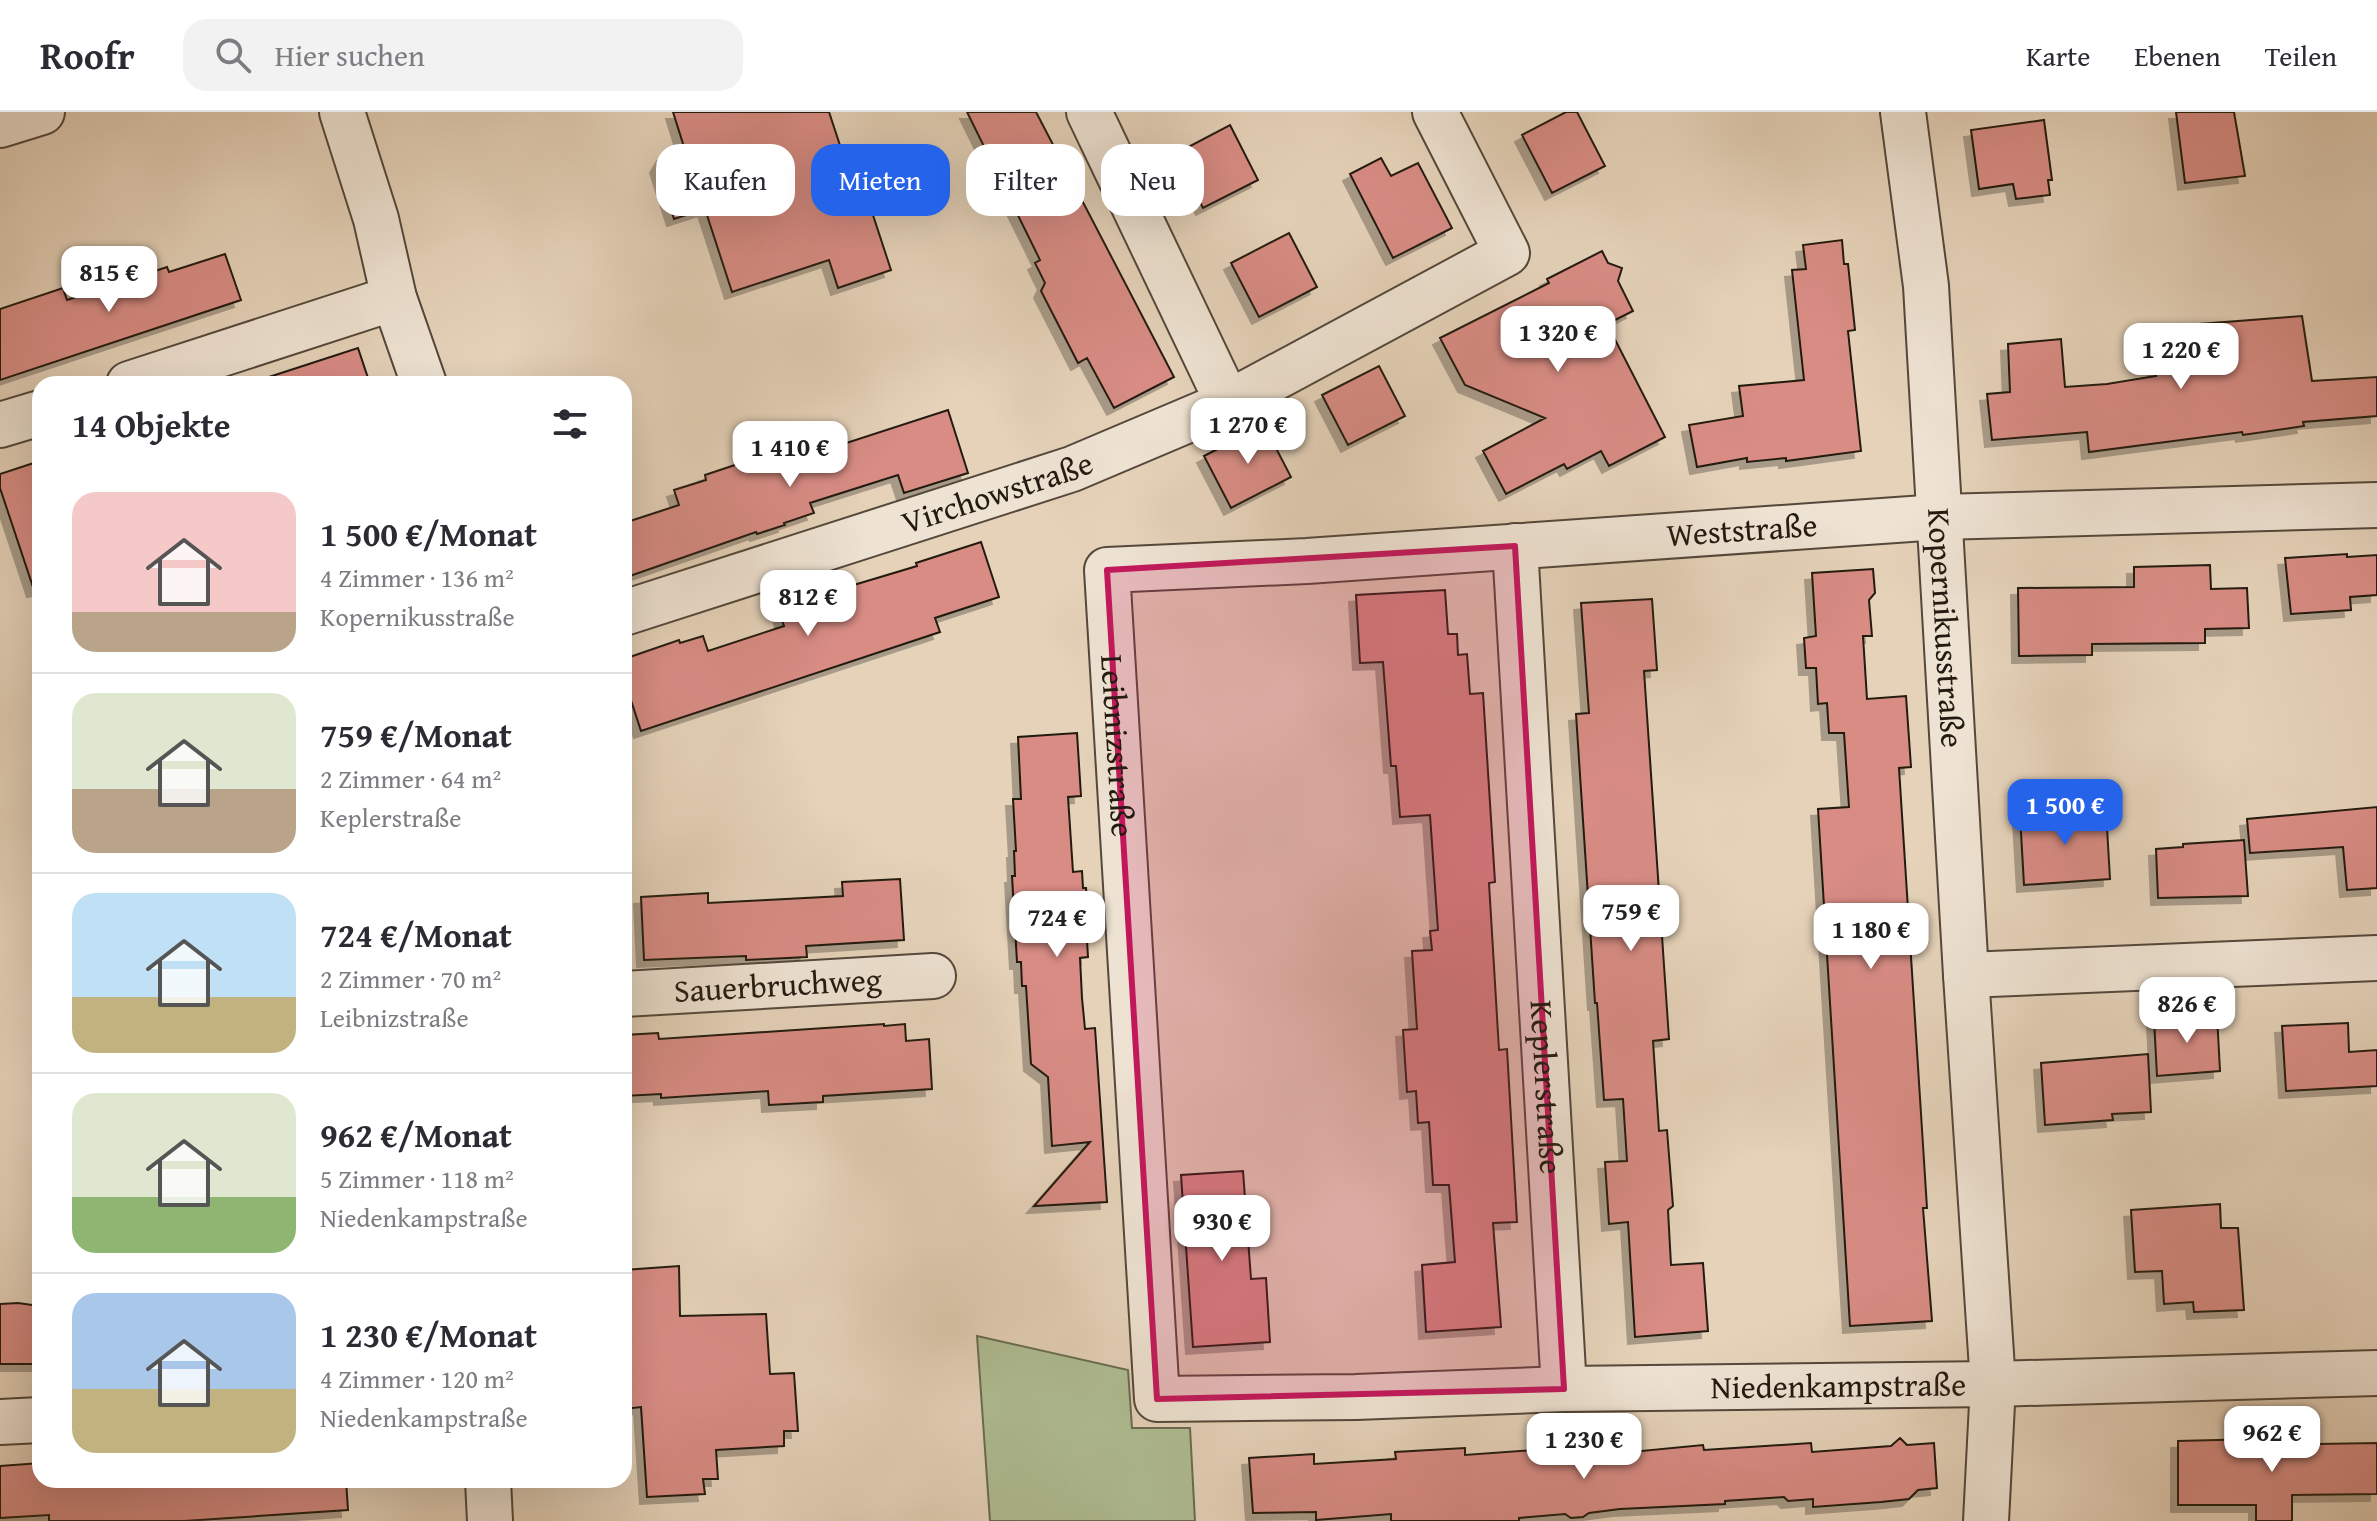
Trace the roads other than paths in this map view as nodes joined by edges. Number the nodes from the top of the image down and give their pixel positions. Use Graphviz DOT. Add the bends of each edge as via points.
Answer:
graph roads {
  1 [pos="42,112"];
  2 [pos="342,112"];
  3 [pos="1089,112"];
  4 [pos="1435,112"];
  5 [pos="1903,112"];
  6 [pos="0,125"];
  7 [pos="394,298"];
  8 [pos="154,376"];
  9 [pos="421,376"];
  10 [pos="1228,403"];
  11 [pos="32,415"];
  12 [pos="0,425"];
  13 [pos="2377,505"];
  14 [pos="1939,517"];
  15 [pos="1515,546"];
  16 [pos="1107,570"];
  17 [pos="632,610"];
  18 [pos="2377,958"];
  19 [pos="1966,975"];
  20 [pos="933,976"];
  21 [pos="632,994"];
  22 [pos="2377,1373"];
  23 [pos="1993,1384"];
  24 [pos="1564,1389"];
  25 [pos="1157,1399"];
  26 [pos="32,1420"];
  27 [pos="0,1422"];
  28 [pos="488,1488"];
  29 [pos="490,1521"];
  30 [pos="1986,1521"];
  1 -- 6 [label="street"];
  2 -- 7 [label="street"];
  3 -- 10 [label="street"];
  4 -- 10 [label="street, Virchowstraße" via="1507,253"];
  5 -- 14 [label="street, Kopernikusstraße" via="1926,286"];
  7 -- 8 [label="street"];
  7 -- 9 [label="street"];
  10 -- 17 [label="street, Virchowstraße" via="1072,469"];
  11 -- 12 [label="street"];
  13 -- 14 [label="street, Weststraße"];
  14 -- 15 [label="street, Weststraße"];
  14 -- 19 [label="street, Kopernikusstraße"];
  15 -- 16 [label="street, Weststraße"];
  15 -- 24 [label="street, Keplerstraße"];
  16 -- 25 [label="street, Leibnizstraße"];
  18 -- 19 [label="street"];
  19 -- 23 [label="street, Kopernikusstraße"];
  20 -- 21 [label="street, Sauerbruchweg"];
  22 -- 23 [label="street, Niedenkampstraße"];
  23 -- 24 [label="street, Niedenkampstraße"];
  23 -- 30 [label="street, Kopernikusstraße"];
  24 -- 25 [label="street, Niedenkampstraße"];
  26 -- 27 [label="street"];
  28 -- 29 [label="street"];
}
